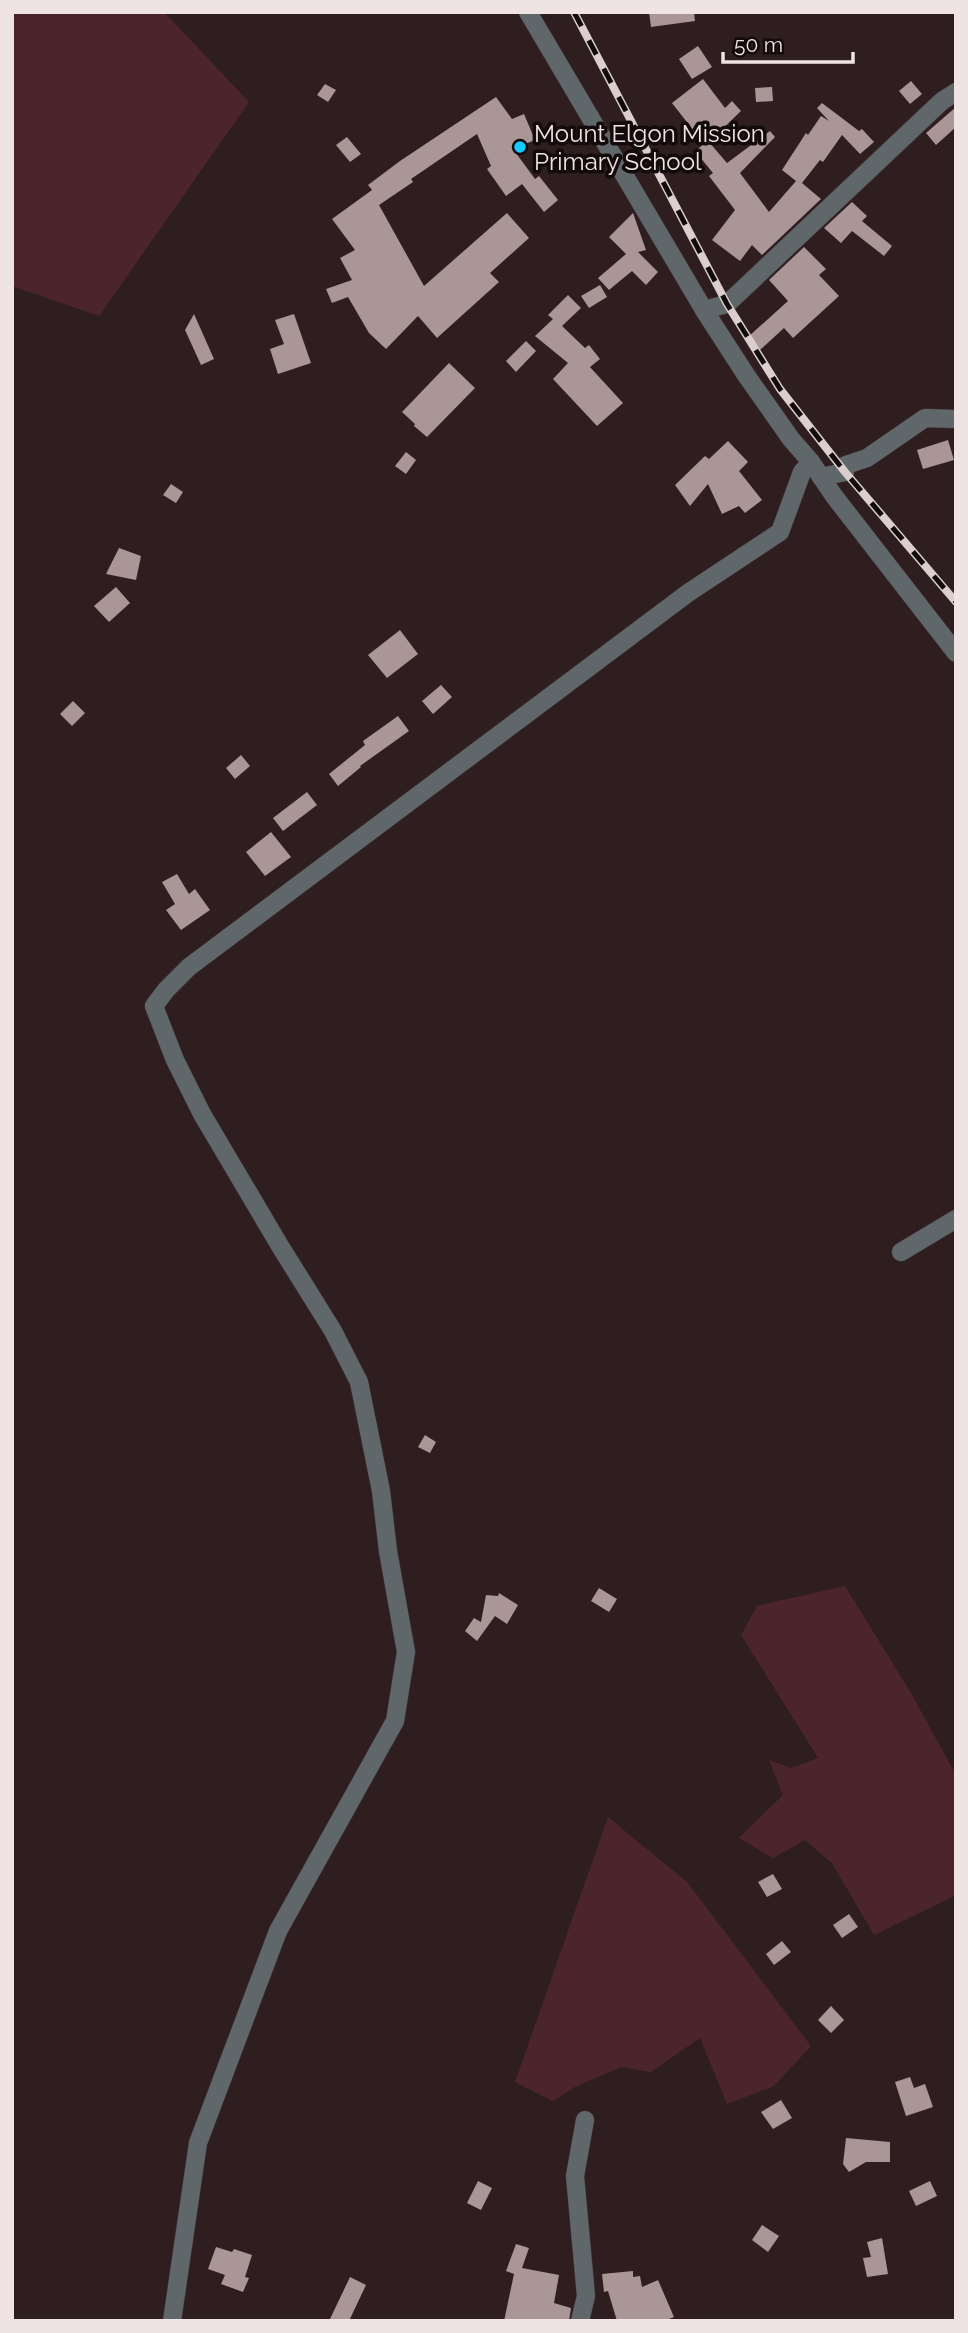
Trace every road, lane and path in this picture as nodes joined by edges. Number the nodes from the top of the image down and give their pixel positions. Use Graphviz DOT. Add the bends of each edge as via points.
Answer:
graph roads {
  1 [pos="528,12"];
  2 [pos="956,92"];
  3 [pos="704,310"];
  4 [pos="956,419"];
  5 [pos="816,470"];
  6 [pos="956,653"];
  7 [pos="956,1219"];
  8 [pos="901,1251"];
  9 [pos="585,2120"];
  10 [pos="172,2321"];
  11 [pos="580,2321"];
  1 -- 3 [label="street"];
  2 -- 3 [label="street" via="727,304"];
  3 -- 5 [label="street"];
  4 -- 5 [label="street" via="925,418 867,458 846,465 845,472"];
  5 -- 6 [label="street"];
  5 -- 10 [label="street" via="802,472 780,532 677,601 200,958 154,1006 202,1114 359,1382 406,1652 395,1721 278,1931 198,2143"];
  7 -- 8 [label="street"];
  9 -- 11 [label="street" via="575,2176 586,2296"];
}
